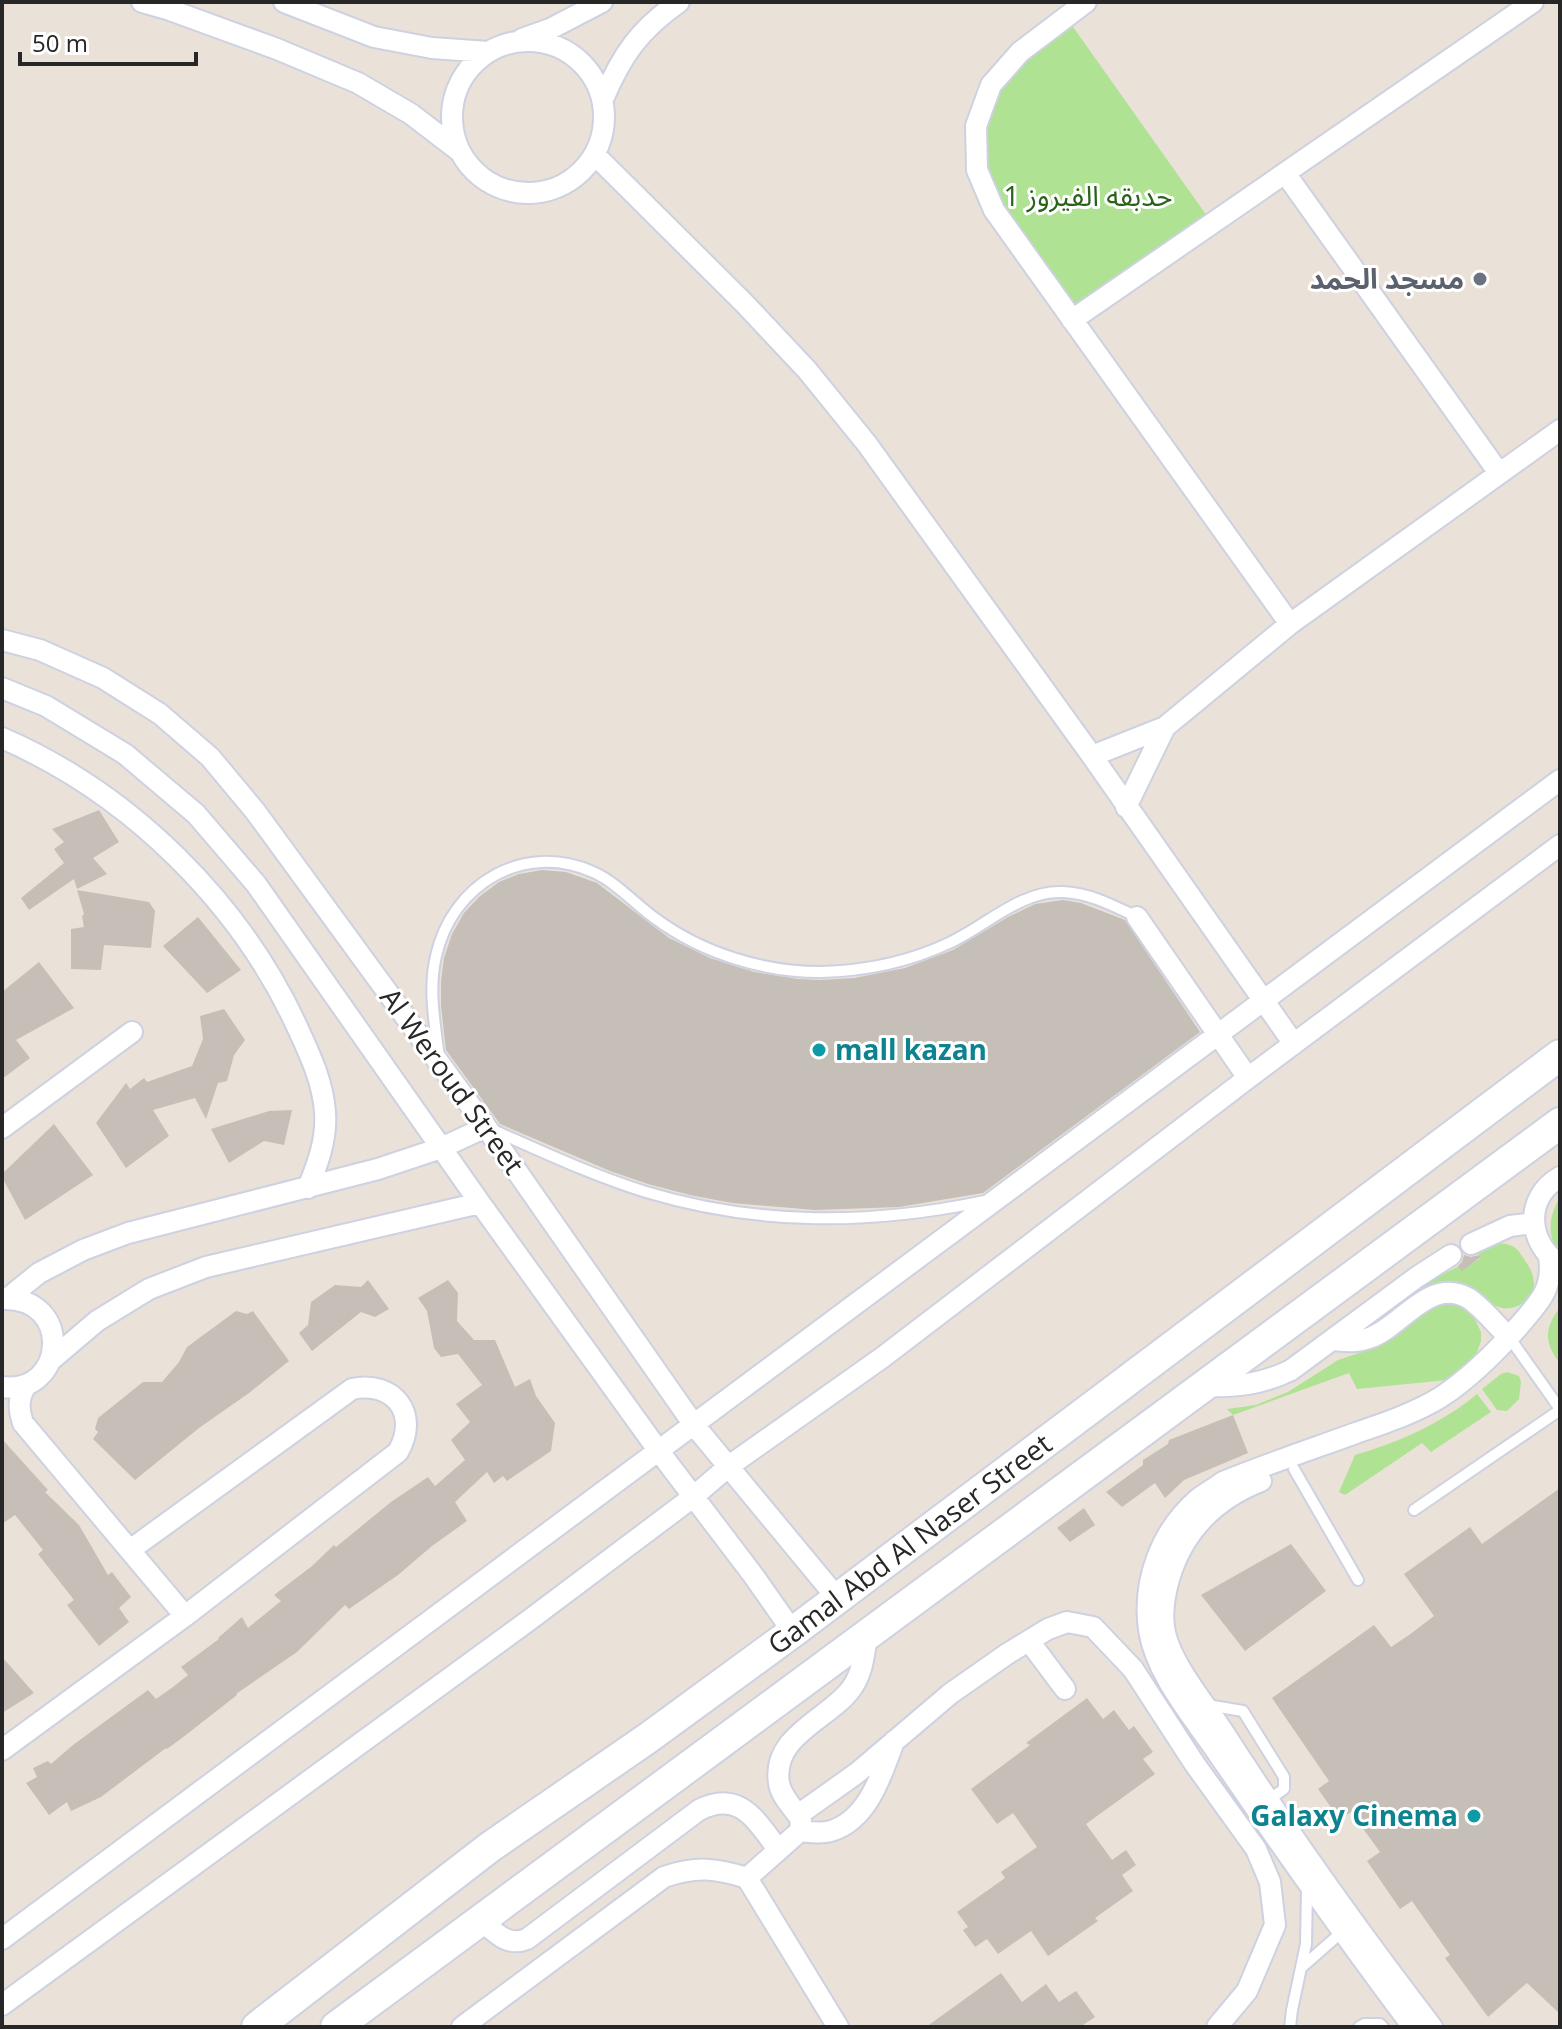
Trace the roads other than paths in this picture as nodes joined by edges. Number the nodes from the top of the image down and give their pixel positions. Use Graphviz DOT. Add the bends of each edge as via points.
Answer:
graph roads {
  1 [pos="142,2"];
  2 [pos="284,2"];
  3 [pos="602,2"];
  4 [pos="679,2"];
  5 [pos="1086,2"];
  6 [pos="1533,2"];
  7 [pos="514,41"];
  8 [pos="488,52"];
  9 [pos="603,99"];
  10 [pos="459,150"];
  11 [pos="595,155"];
  12 [pos="1285,173"];
  13 [pos="1072,320"];
  14 [pos="1560,430"];
  15 [pos="1499,473"];
  16 [pos="1290,624"];
  17 [pos="2,640"];
  18 [pos="2,688"];
  19 [pos="1165,727"];
  20 [pos="2,738"];
  21 [pos="1092,756"];
  22 [pos="1560,780"];
  23 [pos="1126,807"];
  24 [pos="1560,845"];
  25 [pos="1137,917"];
  26 [pos="1263,1002"];
  27 [pos="132,1032"];
  28 [pos="1218,1036"];
  29 [pos="1294,1044"];
  30 [pos="1560,1055"];
  31 [pos="440,1064"];
  32 [pos="1248,1078"];
  33 [pos="1560,1123"];
  34 [pos="486,1127"];
  35 [pos="2,1128"];
  36 [pos="441,1148"];
  37 [pos="1560,1177"];
  38 [pos="308,1188"];
  39 [pos="999,1199"];
  40 [pos="480,1203"];
  41 [pos="1534,1223"];
  42 [pos="1471,1244"];
  43 [pos="1451,1255"];
  44 [pos="1554,1261"];
  45 [pos="1560,1294"];
  46 [pos="4,1299"];
  47 [pos="1332,1340"];
  48 [pos="1511,1340"];
  49 [pos="50,1361"];
  50 [pos="1202,1386"];
  51 [pos="11,1388"];
  52 [pos="1560,1410"];
  53 [pos="694,1425"];
  54 [pos="658,1450"];
  55 [pos="729,1466"];
  56 [pos="1294,1469"];
  57 [pos="693,1497"];
  58 [pos="1414,1510"];
  59 [pos="130,1550"];
  60 [pos="1358,1580"];
  61 [pos="838,1599"];
  62 [pos="185,1616"];
  63 [pos="793,1632"];
  64 [pos="867,1636"];
  65 [pos="1029,1641"];
  66 [pos="1065,1689"];
  67 [pos="1205,1705"];
  68 [pos="894,1741"];
  69 [pos="2,1750"];
  70 [pos="1262,1805"];
  71 [pos="799,1823"];
  72 [pos="778,1849"];
  73 [pos="747,1878"];
  74 [pos="1307,1882"];
  75 [pos="482,1921"];
  76 [pos="1343,1931"];
  77 [pos="2,1939"];
  78 [pos="1302,1967"];
  79 [pos="2,2005"];
  80 [pos="257,2027"];
  81 [pos="336,2027"];
  82 [pos="462,2027"];
  83 [pos="838,2027"];
  84 [pos="1217,2027"];
  85 [pos="1290,2027"];
  86 [pos="1359,2027"];
  87 [pos="1383,2027"];
  88 [pos="1413,2027"];
  89 [pos="1432,2027"];
  1 -- 10 [label="street" via="358,83"];
  2 -- 8 [label="street" via="374,37"];
  3 -- 7 [label="street"];
  4 -- 9 [label="street" via="630,47"];
  5 -- 13 [label="street" via="1020,52 991,85 976,126 977,170 994,210"];
  6 -- 12 [label="street"];
  7 -- 8 [label="street"];
  7 -- 9 [label="street" via="553,44 570,53 596,81"];
  8 -- 10 [label="street" via="467,71 454,96 451,123"];
  9 -- 11 [label="street" via="603,138"];
  10 -- 11 [label="street" via="486,182 526,194 566,184"];
  11 -- 21 [label="street" via="814,379 867,444"];
  12 -- 13 [label="street"];
  12 -- 15 [label="street"];
  13 -- 16 [label="street"];
  14 -- 15 [label="street"];
  15 -- 16 [label="street"];
  16 -- 19 [label="street"];
  17 -- 31 [label="street, Al Weroud Street" via="40,650 103,678 160,714 210,757"];
  18 -- 36 [label="street, Al Weroud Street" via="46,706 125,754 196,814 256,884"];
  19 -- 21 [label="street"];
  19 -- 23 [label="street"];
  20 -- 38 [label="street" via="88,786 148,831 202,884 249,942 288,1006 319,1074 325,1126"];
  21 -- 23 [label="street"];
  22 -- 26 [label="street"];
  23 -- 26 [label="street"];
  24 -- 29 [label="street"];
  25 -- 28 [label="street"];
  25 -- 31 [label="lane" via="1080,894 1046,893 949,943 898,961 845,970 791,970 738,959 684,937 596,873 559,863 525,864 492,875 476,887 445,929 432,982"];
  26 -- 28 [label="street"];
  26 -- 29 [label="street"];
  27 -- 35 [label="street"];
  28 -- 32 [label="street"];
  28 -- 39 [label="street"];
  29 -- 32 [label="street"];
  30 -- 61 [label="main road, Gamal Abd Al Naser Street"];
  31 -- 34 [label="street, Al Weroud Street"];
  32 -- 55 [label="street" via="883,1357"];
  33 -- 50 [label="main road, Gamal Abd Al Naser Street"];
  34 -- 36 [label="street"];
  34 -- 39 [label="lane" via="632,1187 734,1212 864,1219"];
  34 -- 53 [label="street, Al Weroud Street"];
  36 -- 38 [label="street"];
  36 -- 40 [label="street, Al Weroud Street"];
  37 -- 41 [label="street" via="1542,1193"];
  38 -- 46 [label="street" via="128,1233 39,1273"];
  39 -- 53 [label="street"];
  40 -- 49 [label="street" via="206,1267 149,1289 97,1321"];
  40 -- 54 [label="street, Al Weroud Street"];
  41 -- 42 [label="street" via="1510,1226"];
  41 -- 44 [label="street" via="1538,1242"];
  43 -- 47 [label="street"];
  44 -- 48 [label="street" via="1545,1293"];
  45 -- 48 [label="street"];
  46 -- 49 [label="street" via="30,1303 44,1314 52,1328"];
  47 -- 48 [label="street" via="1371,1338 1424,1300 1448,1294 1469,1299"];
  47 -- 50 [label="street" via="1277,1377 1246,1386"];
  48 -- 52 [label="lane"];
  48 -- 56 [label="street" via="1474,1385 1434,1411"];
  48 -- 70 [label="street" via="1468,1378 1404,1416 1223,1482 1178,1520 1163,1544 1147,1600 1156,1658"];
  49 -- 51 [label="street" via="41,1375"];
  50 -- 64 [label="main road, Gamal Abd Al Naser Street"];
  51 -- 59 [label="street" via="22,1393 23,1423"];
  52 -- 58 [label="lane"];
  53 -- 54 [label="street"];
  53 -- 55 [label="street, Al Weroud Street"];
  54 -- 57 [label="street, Al Weroud Street"];
  54 -- 77 [label="street"];
  55 -- 57 [label="street"];
  55 -- 61 [label="street, Al Weroud Street"];
  56 -- 60 [label="lane"];
  56 -- 67 [label="street" via="1217,1504 1190,1533 1174,1564 1164,1598 1165,1634"];
  57 -- 63 [label="street, Al Weroud Street"];
  57 -- 79 [label="street"];
  59 -- 62 [label="street"];
  59 -- 62 [label="street" via="352,1389 378,1388 399,1403 407,1428 398,1452"];
  61 -- 63 [label="main road, Gamal Abd Al Naser Street"];
  62 -- 69 [label="street"];
  63 -- 80 [label="main road, Gamal Abd Al Naser Street" via="490,1847"];
  64 -- 71 [label="street" via="853,1687 791,1742 780,1761 782,1793"];
  64 -- 75 [label="main road, Gamal Abd Al Naser Street"];
  65 -- 66 [label="street"];
  65 -- 68 [label="street" via="950,1694"];
  65 -- 84 [label="street" via="1067,1622 1093,1627 1133,1669 1256,1849 1270,1882 1275,1925 1247,1991"];
  67 -- 70 [label="street"];
  67 -- 70 [label="lane" via="1243,1711 1284,1777 1284,1789"];
  68 -- 71 [label="street"];
  68 -- 71 [label="street" via="863,1809 829,1832"];
  70 -- 74 [label="street"];
  70 -- 89 [label="street"];
  71 -- 72 [label="street"];
  72 -- 73 [label="street"];
  72 -- 75 [label="street" via="753,1816 727,1802 712,1803 527,1939 502,1938"];
  73 -- 82 [label="street" via="704,1868 664,1877"];
  73 -- 83 [label="street"];
  74 -- 76 [label="street"];
  74 -- 78 [label="lane"];
  75 -- 81 [label="main road, Gamal Abd Al Naser Street"];
  76 -- 78 [label="lane"];
  76 -- 88 [label="street"];
  78 -- 85 [label="lane"];
  86 -- 87 [label="lane"];
}
